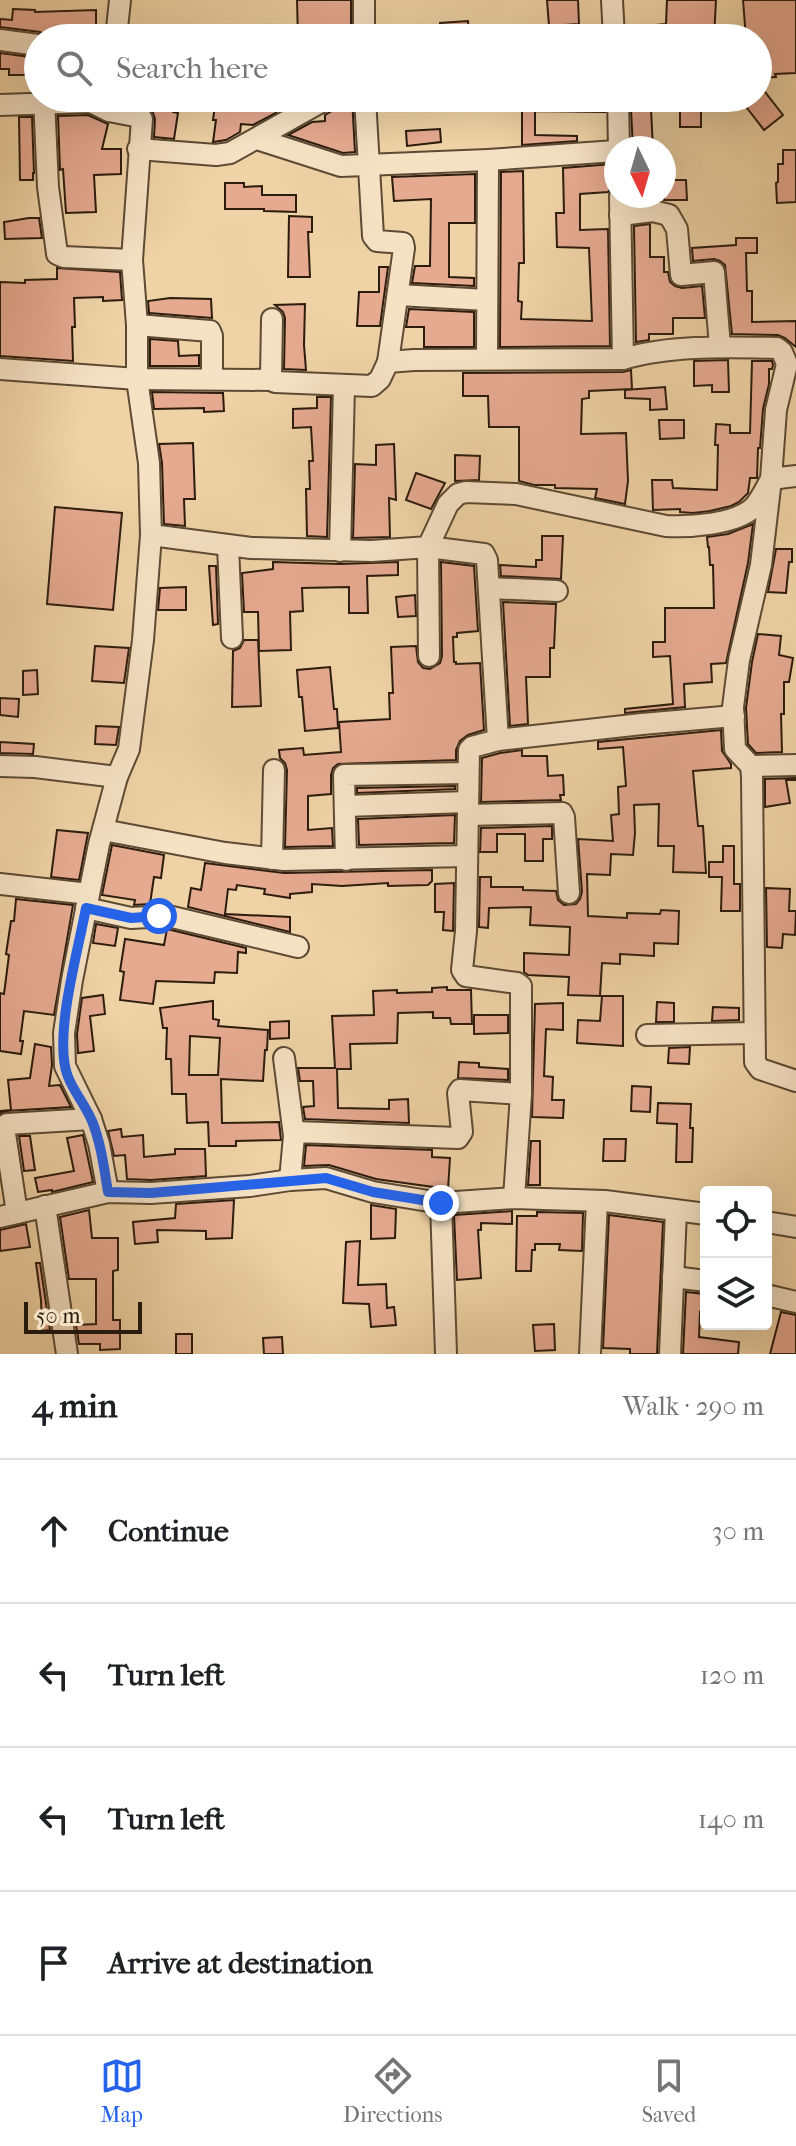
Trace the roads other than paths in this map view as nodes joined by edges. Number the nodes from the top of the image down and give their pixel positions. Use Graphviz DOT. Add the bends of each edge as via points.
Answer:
graph roads {
  1 [pos="120,0"];
  2 [pos="364,0"];
  3 [pos="612,0"];
  4 [pos="117,24"];
  5 [pos="364,24"];
  6 [pos="613,24"];
  7 [pos="0,40"];
  8 [pos="24,43"];
  9 [pos="24,102"];
  10 [pos="0,105"];
  11 [pos="45,112"];
  12 [pos="126,112"];
  13 [pos="304,112"];
  14 [pos="366,112"];
  15 [pos="618,112"];
  16 [pos="617,136"];
  17 [pos="257,139"];
  18 [pos="138,149"];
  19 [pos="604,151"];
  20 [pos="488,160"];
  21 [pos="369,165"];
  22 [pos="620,208"];
  23 [pos="633,208"];
  24 [pos="132,260"];
  25 [pos="398,295"];
  26 [pos="487,300"];
  27 [pos="272,319"];
  28 [pos="137,325"];
  29 [pos="720,347"];
  30 [pos="487,359"];
  31 [pos="623,359"];
  32 [pos="388,362"];
  33 [pos="792,364"];
  34 [pos="0,369"];
  35 [pos="137,379"];
  36 [pos="212,379"];
  37 [pos="272,380"];
  38 [pos="344,386"];
  39 [pos="796,476"];
  40 [pos="771,479"];
  41 [pos="151,535"];
  42 [pos="228,546"];
  43 [pos="428,547"];
  44 [pos="340,551"];
  45 [pos="489,588"];
  46 [pos="557,591"];
  47 [pos="232,638"];
  48 [pos="429,656"];
  49 [pos="734,716"];
  50 [pos="498,740"];
  51 [pos="796,765"];
  52 [pos="0,766"];
  53 [pos="751,766"];
  54 [pos="274,770"];
  55 [pos="468,773"];
  56 [pos="117,777"];
  57 [pos="345,806"];
  58 [pos="468,808"];
  59 [pos="103,830"];
  60 [pos="467,856"];
  61 [pos="272,859"];
  62 [pos="346,860"];
  63 [pos="0,884"];
  64 [pos="569,893"];
  65 [pos="88,901"];
  66 [pos="298,947"];
  67 [pos="753,1033"];
  68 [pos="647,1035"];
  69 [pos="284,1058"];
  70 [pos="796,1081"];
  71 [pos="521,1094"];
  72 [pos="91,1119"];
  73 [pos="2,1125"];
  74 [pos="294,1136"];
  75 [pos="290,1180"];
  76 [pos="108,1192"];
  77 [pos="514,1198"];
  78 [pos="597,1201"];
  79 [pos="441,1203"];
  80 [pos="45,1206"];
  81 [pos="676,1211"];
  82 [pos="700,1213"];
  83 [pos="9,1215"];
  84 [pos="772,1223"];
  85 [pos="796,1227"];
  86 [pos="673,1277"];
  87 [pos="700,1280"];
  88 [pos="772,1296"];
  89 [pos="796,1302"];
  90 [pos="67,1354"];
  91 [pos="446,1354"];
  92 [pos="590,1354"];
  93 [pos="670,1354"];
  1 -- 4 [label="street"];
  2 -- 5 [label="street"];
  3 -- 6 [label="street"];
  7 -- 8 [label="street"];
  9 -- 10 [label="street"];
  11 -- 24 [label="street" via="57,254"];
  12 -- 18 [label="street" via="141,118"];
  13 -- 17 [label="street"];
  14 -- 21 [label="street"];
  15 -- 16 [label="street"];
  17 -- 18 [label="street" via="216,155"];
  17 -- 21 [label="street" via="335,165"];
  18 -- 24 [label="street"];
  19 -- 20 [label="street"];
  20 -- 21 [label="street"];
  20 -- 26 [label="street"];
  21 -- 25 [label="street" via="374,239 404,246"];
  22 -- 31 [label="street"];
  23 -- 29 [label="street" via="669,215 677,229 681,275 714,272"];
  24 -- 28 [label="street"];
  25 -- 26 [label="street"];
  25 -- 32 [label="street"];
  26 -- 30 [label="street"];
  27 -- 37 [label="street"];
  28 -- 35 [label="street"];
  28 -- 36 [label="street" via="210,331"];
  29 -- 31 [label="street"];
  29 -- 33 [label="street" via="777,348"];
  30 -- 31 [label="street"];
  30 -- 32 [label="street"];
  32 -- 38 [label="street" via="374,385"];
  33 -- 40 [label="street" via="776,410"];
  34 -- 35 [label="street"];
  35 -- 36 [label="street"];
  35 -- 41 [label="street" via="149,463"];
  36 -- 37 [label="street"];
  37 -- 38 [label="street"];
  38 -- 44 [label="street"];
  39 -- 40 [label="street"];
  40 -- 43 [label="street" via="757,504 743,514 689,527 516,494 462,493 448,504"];
  40 -- 49 [label="street"];
  41 -- 42 [label="street"];
  41 -- 56 [label="street" via="129,749"];
  42 -- 44 [label="street"];
  42 -- 47 [label="street"];
  43 -- 44 [label="street"];
  43 -- 45 [label="street" via="484,554"];
  43 -- 48 [label="street"];
  45 -- 46 [label="street"];
  45 -- 50 [label="street"];
  49 -- 50 [label="street"];
  49 -- 53 [label="street" via="735,749"];
  50 -- 55 [label="street" via="469,750"];
  51 -- 53 [label="street"];
  52 -- 56 [label="street"];
  53 -- 67 [label="street"];
  54 -- 61 [label="street"];
  55 -- 57 [label="street" via="345,774"];
  55 -- 58 [label="street"];
  56 -- 59 [label="street"];
  57 -- 58 [label="street"];
  57 -- 62 [label="street"];
  58 -- 60 [label="street"];
  58 -- 64 [label="street" via="562,813"];
  59 -- 61 [label="street"];
  59 -- 65 [label="street"];
  60 -- 62 [label="street"];
  60 -- 71 [label="street" via="462,970 466,976 521,986"];
  61 -- 62 [label="street"];
  63 -- 65 [label="street"];
  65 -- 66 [label="street" via="131,918 168,916"];
  65 -- 72 [label="street" via="64,1049 67,1075"];
  67 -- 68 [label="street"];
  67 -- 70 [label="street" via="757,1067"];
  69 -- 74 [label="street"];
  71 -- 74 [label="street" via="461,1089 458,1138 299,1131"];
  71 -- 77 [label="street"];
  72 -- 73 [label="street"];
  72 -- 76 [label="street"];
  73 -- 83 [label="street"];
  74 -- 75 [label="street"];
  75 -- 76 [label="street"];
  75 -- 79 [label="street" via="326,1178"];
  76 -- 80 [label="street"];
  77 -- 78 [label="street"];
  77 -- 79 [label="street"];
  78 -- 81 [label="street"];
  78 -- 92 [label="street"];
  79 -- 91 [label="street"];
  80 -- 83 [label="street"];
  80 -- 90 [label="street"];
  81 -- 82 [label="street"];
  81 -- 86 [label="street"];
  84 -- 85 [label="street"];
  86 -- 87 [label="street"];
  86 -- 93 [label="street"];
  88 -- 89 [label="street"];
}
